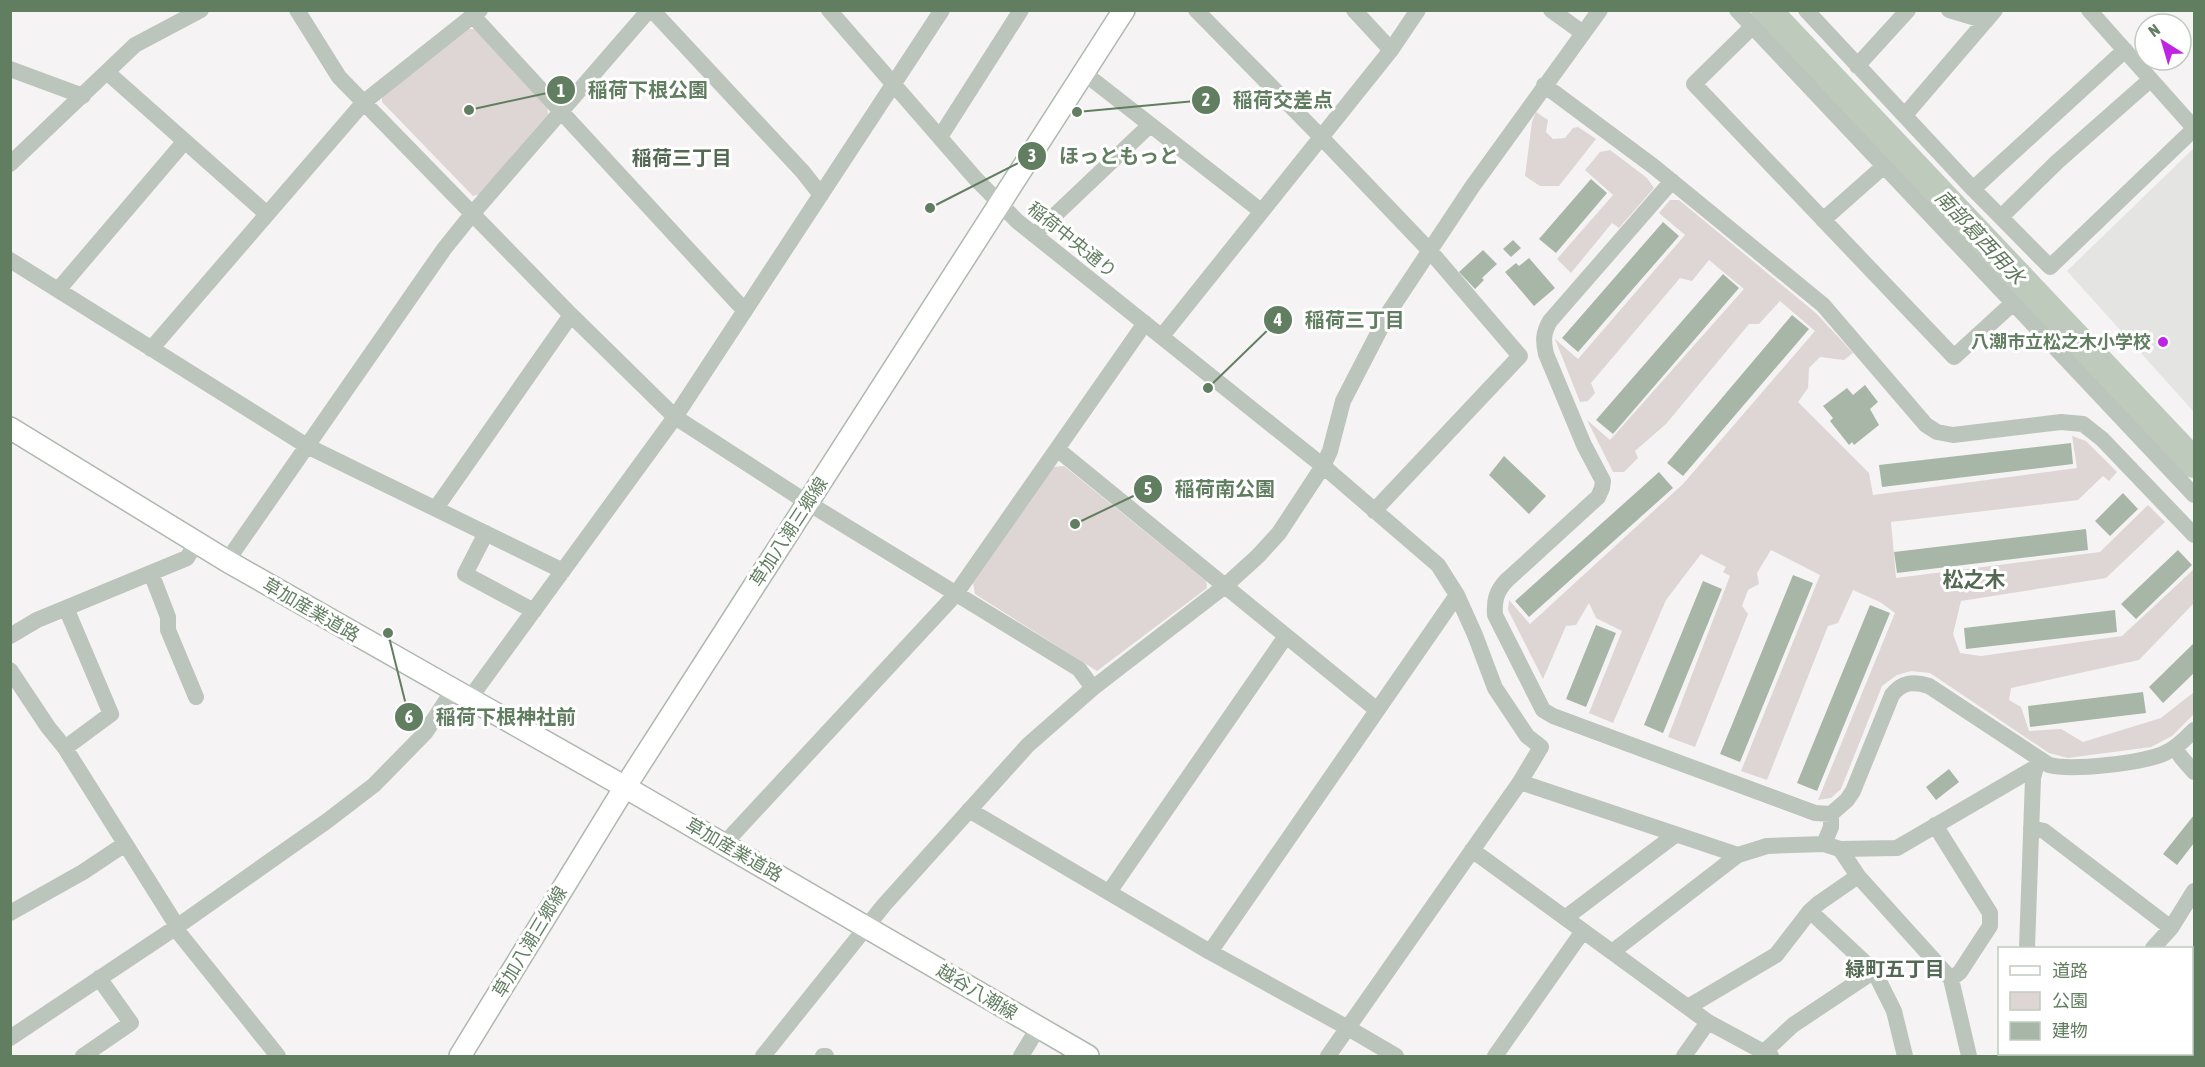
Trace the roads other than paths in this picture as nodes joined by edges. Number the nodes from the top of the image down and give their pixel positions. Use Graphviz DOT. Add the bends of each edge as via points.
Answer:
graph roads {
  1 [pos="201,10"];
  2 [pos="297,10"];
  3 [pos="651,10"];
  4 [pos="829,10"];
  5 [pos="942,10"];
  6 [pos="1021,10"];
  7 [pos="1124,10"];
  8 [pos="1196,10"];
  9 [pos="1354,10"];
  10 [pos="1418,10"];
  11 [pos="1551,10"];
  12 [pos="1600,10"];
  13 [pos="1737,10"];
  14 [pos="1908,10"];
  15 [pos="1949,10"];
  16 [pos="2089,10"];
  17 [pos="477,13"];
  18 [pos="1815,14"];
  19 [pos="1991,16"];
  20 [pos="1752,27"];
  21 [pos="1583,33"];
  22 [pos="1391,50"];
  23 [pos="2124,51"];
  24 [pos="1857,66"];
  25 [pos="10,69"];
  26 [pos="108,72"];
  27 [pos="1084,73"];
  28 [pos="2150,80"];
  29 [pos="1544,85"];
  30 [pos="895,86"];
  31 [pos="83,96"];
  32 [pos="364,102"];
  33 [pos="560,112"];
  34 [pos="1905,115"];
  35 [pos="1150,125"];
  36 [pos="2194,128"];
  37 [pos="1320,136"];
  38 [pos="940,137"];
  39 [pos="185,141"];
  40 [pos="10,164"];
  41 [pos="1884,166"];
  42 [pos="1672,181"];
  43 [pos="1973,189"];
  44 [pos="821,195"];
  45 [pos="999,205"];
  46 [pos="1261,211"];
  47 [pos="472,213"];
  48 [pos="267,214"];
  49 [pos="2001,217"];
  50 [pos="1823,220"];
  51 [pos="1034,235"];
  52 [pos="1430,251"];
  53 [pos="10,260"];
  54 [pos="58,290"];
  55 [pos="2013,303"];
  56 [pos="745,311"];
  57 [pos="571,315"];
  58 [pos="1145,323"];
  59 [pos="1162,336"];
  60 [pos="152,349"];
  61 [pos="675,417"];
  62 [pos="10,428"];
  63 [pos="307,446"];
  64 [pos="1057,449"];
  65 [pos="1323,466"];
  66 [pos="2194,495"];
  67 [pos="808,503"];
  68 [pos="436,508"];
  69 [pos="1374,511"];
  70 [pos="486,533"];
  71 [pos="2194,535"];
  72 [pos="196,543"];
  73 [pos="227,561"];
  74 [pos="564,571"];
  75 [pos="151,573"];
  76 [pos="1225,586"];
  77 [pos="955,595"];
  78 [pos="1457,595"];
  79 [pos="66,608"];
  80 [pos="534,611"];
  81 [pos="10,636"];
  82 [pos="1286,636"];
  83 [pos="10,670"];
  84 [pos="1093,688"];
  85 [pos="462,693"];
  86 [pos="196,697"];
  87 [pos="1377,710"];
  88 [pos="2194,730"];
  89 [pos="2175,747"];
  90 [pos="65,748"];
  91 [pos="2038,763"];
  92 [pos="2194,772"];
  93 [pos="1520,782"];
  94 [pos="625,787"];
  95 [pos="969,810"];
  96 [pos="1831,814"];
  97 [pos="1935,825"];
  98 [pos="2031,828"];
  99 [pos="1675,835"];
  100 [pos="124,844"];
  101 [pos="723,845"];
  102 [pos="1832,847"];
  103 [pos="1472,850"];
  104 [pos="1738,855"];
  105 [pos="1858,876"];
  106 [pos="2194,891"];
  107 [pos="1109,892"];
  108 [pos="1810,911"];
  109 [pos="10,913"];
  110 [pos="1565,918"];
  111 [pos="176,927"];
  112 [pos="867,927"];
  113 [pos="2171,928"];
  114 [pos="1583,931"];
  115 [pos="2028,947"];
  116 [pos="2154,947"];
  117 [pos="1210,952"];
  118 [pos="1612,952"];
  119 [pos="1874,971"];
  120 [pos="99,978"];
  121 [pos="1951,979"];
  122 [pos="1688,1007"];
  123 [pos="1708,1022"];
  124 [pos="1038,1028"];
  125 [pos="1348,1028"];
  126 [pos="10,1038"];
  127 [pos="1768,1054"];
  128 [pos="83,1056"];
  129 [pos="278,1056"];
  130 [pos="460,1056"];
  131 [pos="763,1056"];
  132 [pos="1021,1056"];
  133 [pos="1088,1056"];
  134 [pos="1328,1056"];
  135 [pos="1396,1056"];
  136 [pos="1496,1056"];
  137 [pos="1684,1056"];
  138 [pos="1905,1056"];
  139 [pos="1969,1056"];
  1 -- 26 [label="street" via="135,45"];
  2 -- 32 [label="street" via="339,77"];
  3 -- 33 [label="street"];
  3 -- 44 [label="street"];
  4 -- 30 [label="street, 稲荷中央通り"];
  5 -- 30 [label="street"];
  6 -- 38 [label="street"];
  7 -- 27 [label="main road, 草加八潮三郷線"];
  8 -- 37 [label="street"];
  9 -- 22 [label="street"];
  10 -- 22 [label="street"];
  11 -- 21 [label="street"];
  12 -- 21 [label="street"];
  13 -- 20 [label="street"];
  14 -- 24 [label="street"];
  15 -- 19 [label="street"];
  16 -- 23 [label="street"];
  17 -- 32 [label="street"];
  17 -- 33 [label="street"];
  18 -- 24 [label="street"];
  19 -- 34 [label="street"];
  20 -- 41 [label="street"];
  20 -- 50 [label="street" via="1694,84"];
  21 -- 29 [label="street"];
  22 -- 37 [label="street"];
  23 -- 28 [label="street"];
  23 -- 43 [label="street"];
  24 -- 34 [label="street"];
  25 -- 31 [label="street"];
  26 -- 31 [label="street"];
  26 -- 39 [label="street"];
  27 -- 35 [label="street"];
  27 -- 45 [label="main road, 草加八潮三郷線"];
  28 -- 36 [label="street"];
  28 -- 49 [label="street"];
  29 -- 42 [label="street"];
  29 -- 52 [label="street"];
  30 -- 38 [label="street, 稲荷中央通り"];
  30 -- 44 [label="street"];
  31 -- 40 [label="street"];
  32 -- 47 [label="street"];
  32 -- 48 [label="street"];
  33 -- 47 [label="street"];
  33 -- 56 [label="street"];
  34 -- 43 [label="street"];
  35 -- 46 [label="street"];
  35 -- 51 [label="street"];
  36 -- 49 [label="street" via="2050,267"];
  37 -- 46 [label="street"];
  37 -- 52 [label="street"];
  38 -- 45 [label="street, 稲荷中央通り"];
  39 -- 48 [label="street"];
  39 -- 54 [label="street"];
  41 -- 50 [label="street"];
  41 -- 55 [label="street"];
  42 -- 71 [label="street" via="1823,304 1926,425 1953,435 2061,422 2083,424"];
  42 -- 96 [label="street" via="1545,329 1546,354 1600,473 1602,488 1590,506 1498,590 1495,615 1543,710 1553,716 1815,813"];
  43 -- 49 [label="street"];
  44 -- 56 [label="street"];
  45 -- 51 [label="street, 稲荷中央通り"];
  45 -- 67 [label="main road, 草加八潮三郷線"];
  46 -- 59 [label="street"];
  47 -- 57 [label="street"];
  47 -- 63 [label="street"];
  48 -- 60 [label="street"];
  50 -- 55 [label="street" via="1954,357"];
  51 -- 58 [label="street, 稲荷中央通り"];
  52 -- 65 [label="street" via="1389,312 1343,401"];
  52 -- 69 [label="street" via="1520,356"];
  53 -- 54 [label="street"];
  54 -- 60 [label="street"];
  55 -- 66 [label="street"];
  56 -- 61 [label="street"];
  57 -- 61 [label="street"];
  57 -- 68 [label="street"];
  58 -- 59 [label="street, 稲荷中央通り"];
  58 -- 64 [label="street"];
  59 -- 65 [label="street, 稲荷中央通り"];
  60 -- 63 [label="street"];
  61 -- 67 [label="street"];
  61 -- 74 [label="street"];
  62 -- 72 [label="main road, 草加産業道路"];
  63 -- 68 [label="street"];
  63 -- 73 [label="street"];
  64 -- 76 [label="street"];
  64 -- 77 [label="street"];
  65 -- 69 [label="street, 稲荷中央通り"];
  65 -- 76 [label="street" via="1279,533"];
  67 -- 77 [label="street"];
  67 -- 94 [label="main road, 草加八潮三郷線"];
  68 -- 70 [label="street"];
  69 -- 78 [label="street, 稲荷中央通り" via="1438,565"];
  70 -- 74 [label="street"];
  70 -- 80 [label="street" via="465,574"];
  72 -- 73 [label="main road, 草加産業道路"];
  72 -- 75 [label="street" via="187,558"];
  73 -- 85 [label="main road, 草加産業道路"];
  74 -- 80 [label="street"];
  75 -- 79 [label="street"];
  75 -- 86 [label="street" via="168,617 168,630"];
  76 -- 82 [label="street"];
  76 -- 84 [label="street"];
  77 -- 84 [label="street" via="1079,669"];
  77 -- 101 [label="street"];
  78 -- 87 [label="street"];
  78 -- 93 [label="street, 稲荷中央通り" via="1495,688 1527,736 1541,747"];
  79 -- 81 [label="street"];
  79 -- 90 [label="street" via="111,714"];
  80 -- 85 [label="street"];
  82 -- 87 [label="street"];
  82 -- 107 [label="street"];
  83 -- 90 [label="street"];
  84 -- 95 [label="street" via="1028,745"];
  85 -- 94 [label="main road, 草加産業道路"];
  85 -- 111 [label="street" via="374,785"];
  87 -- 117 [label="street"];
  88 -- 89 [label="street"];
  89 -- 91 [label="street" via="2140,760 2072,768"];
  89 -- 92 [label="street"];
  90 -- 100 [label="street"];
  91 -- 96 [label="street" via="1929,686 1905,684 1892,695 1853,790"];
  91 -- 97 [label="street"];
  91 -- 98 [label="street"];
  93 -- 99 [label="street"];
  93 -- 103 [label="street"];
  94 -- 101 [label="main road, 草加産業道路"];
  94 -- 130 [label="main road, 草加八潮三郷線"];
  95 -- 107 [label="street"];
  95 -- 112 [label="street"];
  96 -- 102 [label="street"];
  97 -- 102 [label="street" via="1897,848"];
  97 -- 121 [label="street" via="1990,913 1990,926"];
  98 -- 113 [label="street" via="2044,831"];
  98 -- 115 [label="street"];
  99 -- 104 [label="street"];
  99 -- 110 [label="street"];
  100 -- 109 [label="street"];
  100 -- 111 [label="street"];
  101 -- 112 [label="main road, 草加産業道路"];
  102 -- 104 [label="street" via="1767,846"];
  102 -- 105 [label="street"];
  103 -- 110 [label="street"];
  103 -- 125 [label="street"];
  104 -- 118 [label="street"];
  105 -- 108 [label="street"];
  105 -- 121 [label="street"];
  106 -- 113 [label="street"];
  107 -- 117 [label="street"];
  108 -- 119 [label="street"];
  108 -- 122 [label="street" via="1776,955"];
  110 -- 114 [label="street"];
  111 -- 120 [label="street"];
  111 -- 129 [label="street"];
  112 -- 124 [label="main road, 越谷八潮線"];
  112 -- 131 [label="street"];
  113 -- 116 [label="street"];
  114 -- 118 [label="street"];
  114 -- 136 [label="street"];
  117 -- 125 [label="street"];
  118 -- 122 [label="street"];
  119 -- 127 [label="street" via="1793,1025"];
  119 -- 138 [label="street" via="1894,1011"];
  120 -- 126 [label="street"];
  120 -- 128 [label="street" via="131,1023"];
  121 -- 139 [label="street"];
  122 -- 123 [label="street"];
  123 -- 127 [label="street"];
  123 -- 137 [label="street"];
  124 -- 132 [label="street"];
  124 -- 133 [label="main road, 越谷八潮線"];
  125 -- 134 [label="street"];
  125 -- 135 [label="street"];
}
